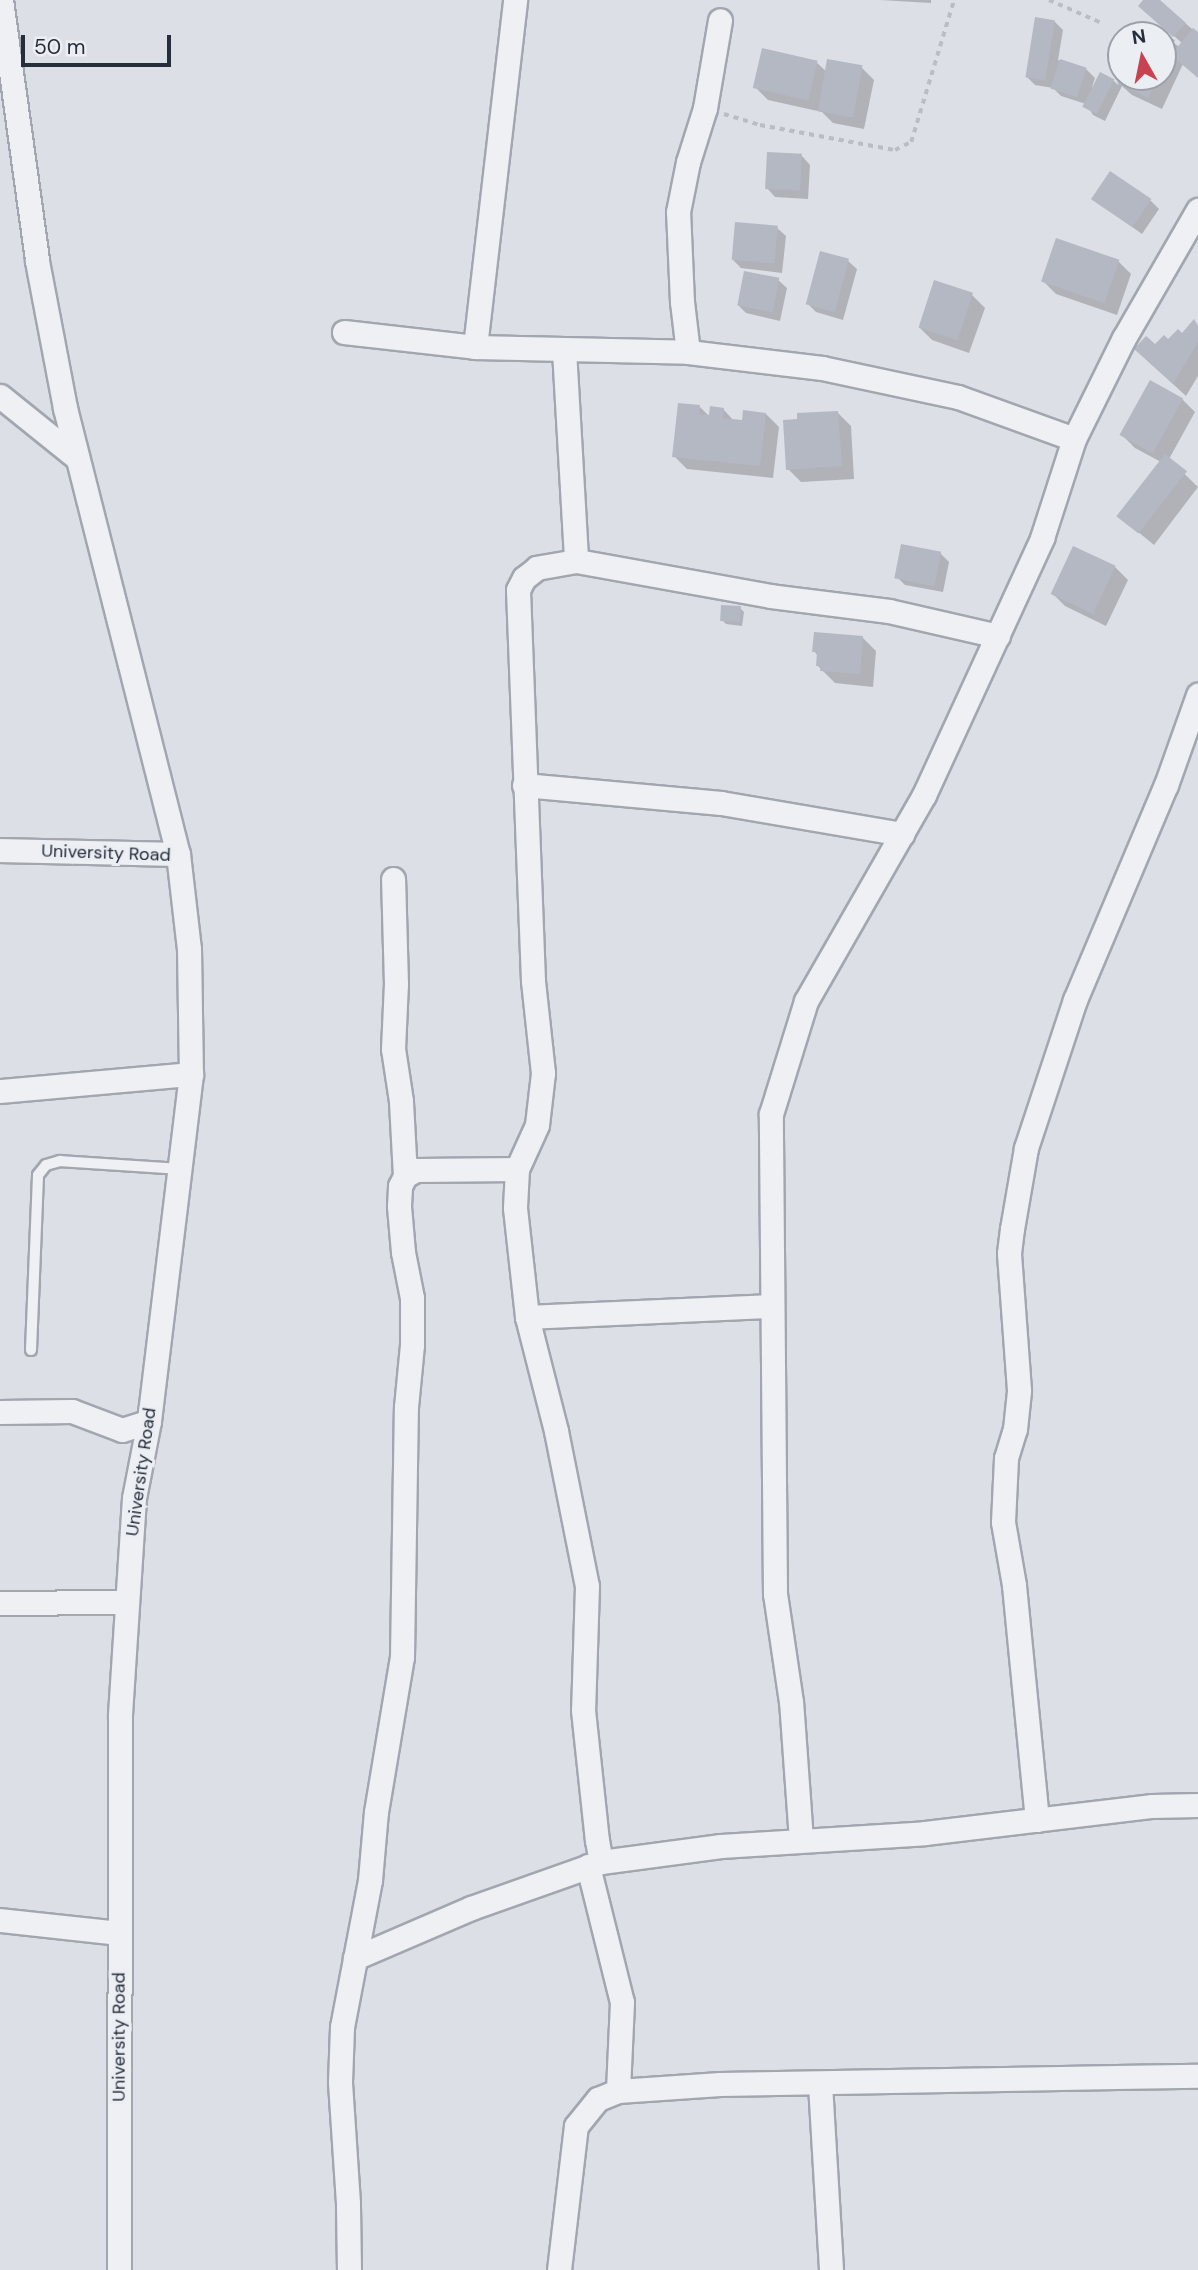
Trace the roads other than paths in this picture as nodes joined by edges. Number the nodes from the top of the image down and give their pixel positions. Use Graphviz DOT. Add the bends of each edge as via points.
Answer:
graph roads {
  1 [pos="1,0"];
  2 [pos="515,0"];
  3 [pos="720,20"];
  4 [pos="1198,210"];
  5 [pos="344,332"];
  6 [pos="475,347"];
  7 [pos="564,350"];
  8 [pos="688,352"];
  9 [pos="0,396"];
  10 [pos="1074,439"];
  11 [pos="78,457"];
  12 [pos="576,561"];
  13 [pos="998,636"];
  14 [pos="1198,695"];
  15 [pos="524,785"];
  16 [pos="902,834"];
  17 [pos="0,850"];
  18 [pos="178,854"];
  19 [pos="393,879"];
  20 [pos="191,1074"];
  21 [pos="0,1091"];
  22 [pos="180,1169"];
  23 [pos="517,1169"];
  24 [pos="405,1176"];
  25 [pos="772,1306"];
  26 [pos="527,1317"];
  27 [pos="31,1350"];
  28 [pos="0,1412"];
  29 [pos="149,1421"];
  30 [pos="127,1602"];
  31 [pos="0,1604"];
  32 [pos="1198,1805"];
  33 [pos="1037,1820"];
  34 [pos="801,1840"];
  35 [pos="595,1864"];
  36 [pos="0,1920"];
  37 [pos="120,1933"];
  38 [pos="355,1958"];
  39 [pos="1198,2076"];
  40 [pos="820,2084"];
  41 [pos="618,2091"];
  42 [pos="119,2270"];
  43 [pos="349,2270"];
  44 [pos="559,2270"];
  45 [pos="831,2270"];
  1 -- 11 [label="street" via="37,261"];
  2 -- 6 [label="street"];
  3 -- 8 [label="street" via="705,108 678,212"];
  4 -- 10 [label="street" via="1124,338"];
  5 -- 6 [label="street"];
  6 -- 7 [label="street"];
  7 -- 8 [label="street"];
  7 -- 12 [label="street"];
  8 -- 10 [label="street" via="822,368 958,397"];
  9 -- 11 [label="street"];
  10 -- 13 [label="street" via="1042,538"];
  11 -- 18 [label="street"];
  12 -- 13 [label="street" via="759,594 889,611"];
  12 -- 15 [label="street" via="537,568 524,578 519,590"];
  13 -- 16 [label="street"];
  14 -- 33 [label="street" via="1166,785 1075,1000 1026,1148 1012,1229 1009,1253 1019,1390 1006,1458 1003,1522 1014,1586"];
  15 -- 16 [label="street" via="721,803"];
  15 -- 23 [label="street" via="533,981 543,1073 537,1125"];
  16 -- 25 [label="street" via="806,1001 776,1094 771,1114"];
  17 -- 18 [label="street, University Road"];
  18 -- 20 [label="street, University Road" via="189,949"];
  19 -- 24 [label="street" via="396,984 392,1038"];
  20 -- 21 [label="street"];
  20 -- 22 [label="street, University Road"];
  22 -- 27 [label="lane" via="60,1161 46,1165 37,1175"];
  22 -- 29 [label="street, University Road"];
  23 -- 24 [label="street" via="416,1170"];
  23 -- 26 [label="street" via="515,1208"];
  24 -- 38 [label="street" via="400,1206 412,1298 412,1345 406,1408 402,1657"];
  25 -- 26 [label="street"];
  25 -- 34 [label="street" via="775,1594 790,1702"];
  26 -- 35 [label="street" via="587,1586 583,1710"];
  28 -- 29 [label="street" via="72,1411 122,1430"];
  29 -- 30 [label="street, University Road" via="134,1499"];
  30 -- 31 [label="street"];
  30 -- 37 [label="street, University Road" via="120,1717"];
  32 -- 33 [label="street"];
  33 -- 34 [label="street" via="926,1833"];
  34 -- 35 [label="street" via="676,1850"];
  35 -- 38 [label="street" via="471,1908"];
  35 -- 41 [label="street" via="622,2002"];
  36 -- 37 [label="street"];
  37 -- 42 [label="street, University Road"];
  38 -- 43 [label="street" via="342,2027 340,2082"];
  39 -- 40 [label="street"];
  40 -- 41 [label="street"];
  40 -- 45 [label="street"];
  41 -- 44 [label="street" via="598,2099 576,2126"];
}
